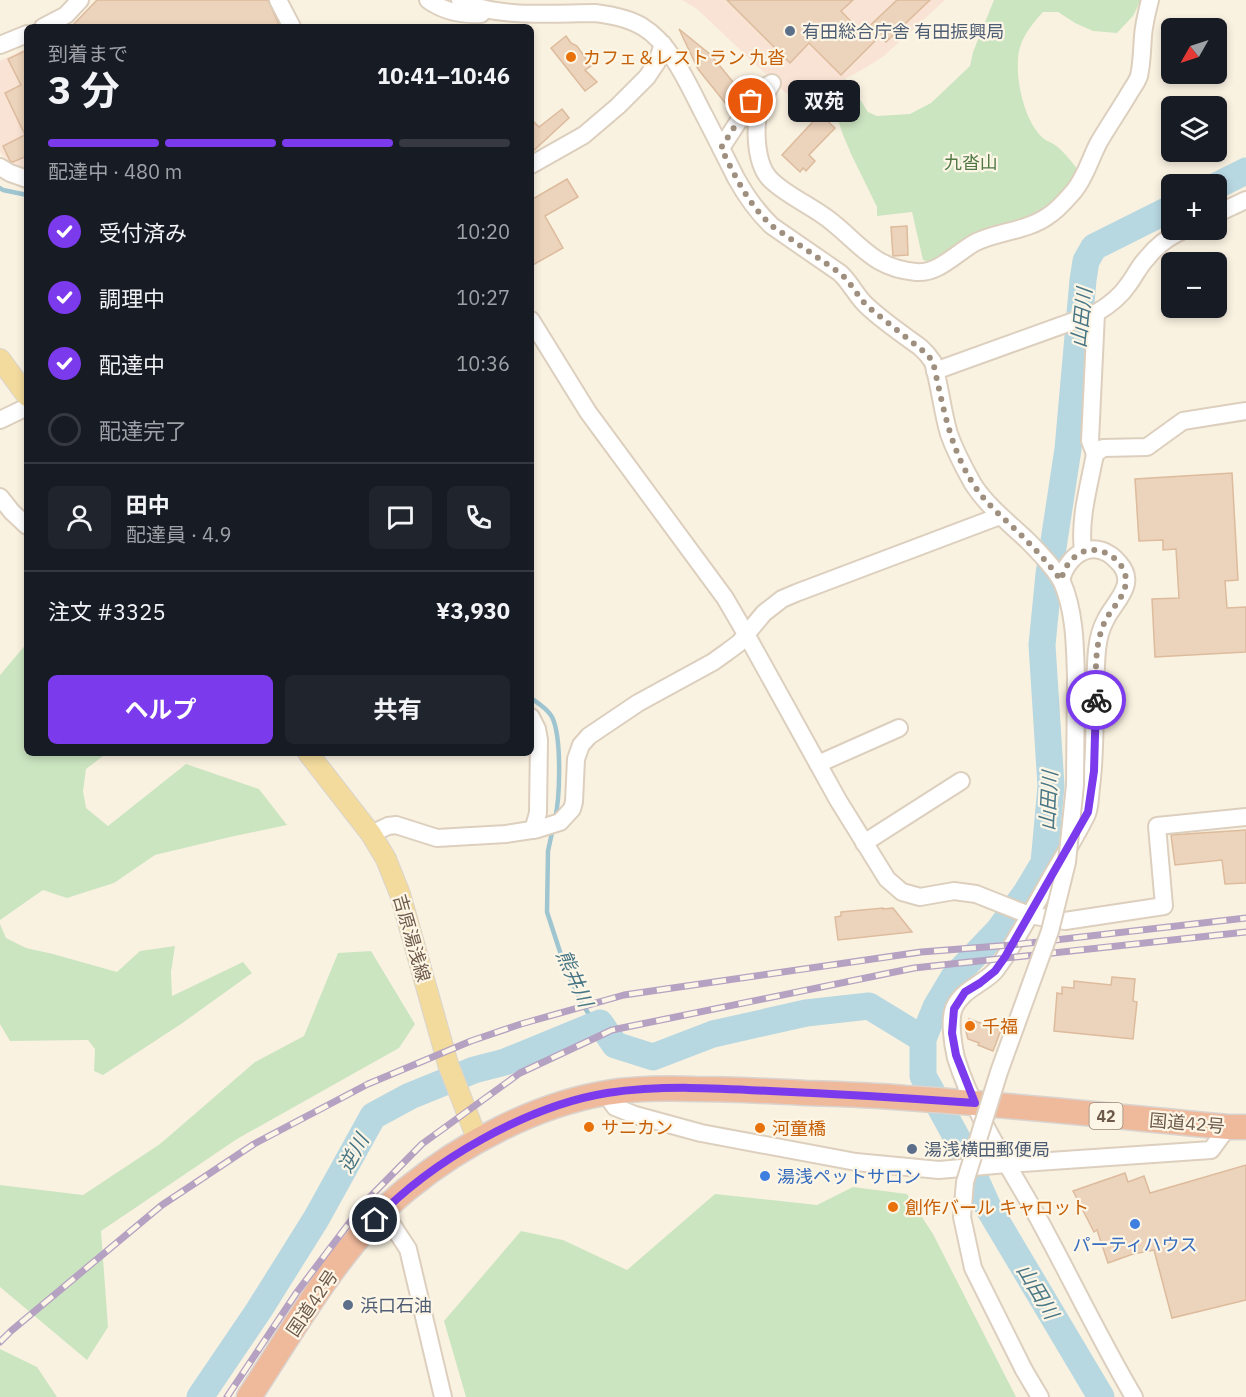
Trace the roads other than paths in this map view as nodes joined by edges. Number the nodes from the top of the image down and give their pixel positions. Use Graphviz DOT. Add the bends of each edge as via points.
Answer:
graph roads {
  1 [pos="80,0"];
  2 [pos="278,0"];
  3 [pos="428,0"];
  4 [pos="460,0"];
  5 [pos="1150,0"];
  6 [pos="502,12"];
  7 [pos="49,24"];
  8 [pos="290,24"];
  9 [pos="24,35"];
  10 [pos="663,44"];
  11 [pos="0,45"];
  12 [pos="721,148"];
  13 [pos="534,163"];
  14 [pos="0,167"];
  15 [pos="24,178"];
  16 [pos="1246,200"];
  17 [pos="1227,209"];
  18 [pos="1166,240"];
  19 [pos="1096,313"];
  20 [pos="534,325"];
  21 [pos="0,359"];
  22 [pos="935,371"];
  23 [pos="24,392"];
  24 [pos="24,408"];
  25 [pos="1246,411"];
  26 [pos="0,420"];
  27 [pos="1095,454"];
  28 [pos="0,497"];
  29 [pos="13,511"];
  30 [pos="1000,516"];
  31 [pos="24,523"];
  32 [pos="1083,551"];
  33 [pos="1061,580"];
  34 [pos="746,634"];
  35 [pos="534,723"];
  36 [pos="899,728"];
  37 [pos="309,756"];
  38 [pos="818,764"];
  39 [pos="961,781"];
  40 [pos="1246,817"];
  41 [pos="533,830"];
  42 [pos="371,834"];
  43 [pos="864,843"];
  44 [pos="1029,915"];
  45 [pos="605,1093"];
  46 [pos="970,1103"];
  47 [pos="1237,1127"];
  48 [pos="478,1141"];
  49 [pos="1007,1164"];
  50 [pos="383,1211"];
  51 [pos="249,1397"];
  52 [pos="443,1397"];
  53 [pos="1040,1397"];
  54 [pos="1134,1397"];
  1 -- 7 [label="street" via="66,15"];
  2 -- 8 [label="street"];
  3 -- 6 [label="street" via="458,13"];
  4 -- 6 [label="street"];
  5 -- 12 [label="street" via="1138,78 1075,189 1048,217 987,237 929,271 917,272 880,262 824,215 770,180 759,154 757,121 772,83 759,90"];
  6 -- 10 [label="street" via="609,15 634,22"];
  9 -- 11 [label="street"];
  10 -- 12 [label="street"];
  10 -- 13 [label="street" via="647,77 618,106 584,135"];
  12 -- 22 [label="street" via="763,217 847,279 867,306 927,354"];
  14 -- 15 [label="street"];
  16 -- 17 [label="street"];
  18 -- 19 [label="street" via="1146,258 1111,304"];
  19 -- 22 [label="street"];
  19 -- 27 [label="street" via="1090,441"];
  20 -- 34 [label="street" via="588,412"];
  21 -- 23 [label="main road"];
  22 -- 30 [label="street" via="957,454 974,485"];
  24 -- 26 [label="street"];
  25 -- 27 [label="street" via="1183,421 1147,447 1103,448"];
  27 -- 32 [label="street" via="1083,515"];
  28 -- 29 [label="street"];
  29 -- 31 [label="street"];
  30 -- 33 [label="street"];
  30 -- 34 [label="street" via="796,593 770,608"];
  32 -- 33 [label="street" via="1066,566"];
  32 -- 44 [label="street" via="1098,550 1112,556 1125,571 1125,589 1106,618 1097,649 1094,771 1088,812"];
  33 -- 53 [label="street, bridge" via="1070,603 1076,677 1075,785 1067,862 1050,931 999,1072 965,1182 962,1217 973,1268"];
  34 -- 38 [label="street"];
  34 -- 41 [label="street" via="712,662 638,703 589,736 576,759 572,809 560,822"];
  35 -- 41 [label="street" via="539,740 538,813"];
  36 -- 38 [label="street"];
  37 -- 42 [label="main road, 吉原湯浅線"];
  38 -- 43 [label="street"];
  39 -- 43 [label="street"];
  40 -- 44 [label="street" via="1157,826 1164,906 1065,921"];
  41 -- 42 [label="street" via="437,838 396,825"];
  42 -- 48 [label="main road, 吉原湯浅線" via="400,894 448,1064"];
  43 -- 44 [label="street" via="887,879 902,892 920,897 954,891 976,894"];
  44 -- 46 [label="street" via="995,971 965,992 954,1009 952,1033"];
  45 -- 46 [label="highway, 国道42号 / 42" via="733,1089"];
  45 -- 48 [label="highway, 国道42号 / 42" via="542,1111"];
  45 -- 49 [label="street" via="615,1107 635,1115 701,1133 856,1162 939,1170"];
  46 -- 47 [label="highway, 国道42号 / 42"];
  46 -- 49 [label="street"];
  47 -- 49 [label="street" via="1211,1150"];
  48 -- 50 [label="highway, 国道42号 / 42" via="432,1171"];
  49 -- 54 [label="street"];
  50 -- 51 [label="highway, 国道42号 / 42" via="348,1251"];
  50 -- 52 [label="street" via="408,1249"];
}
